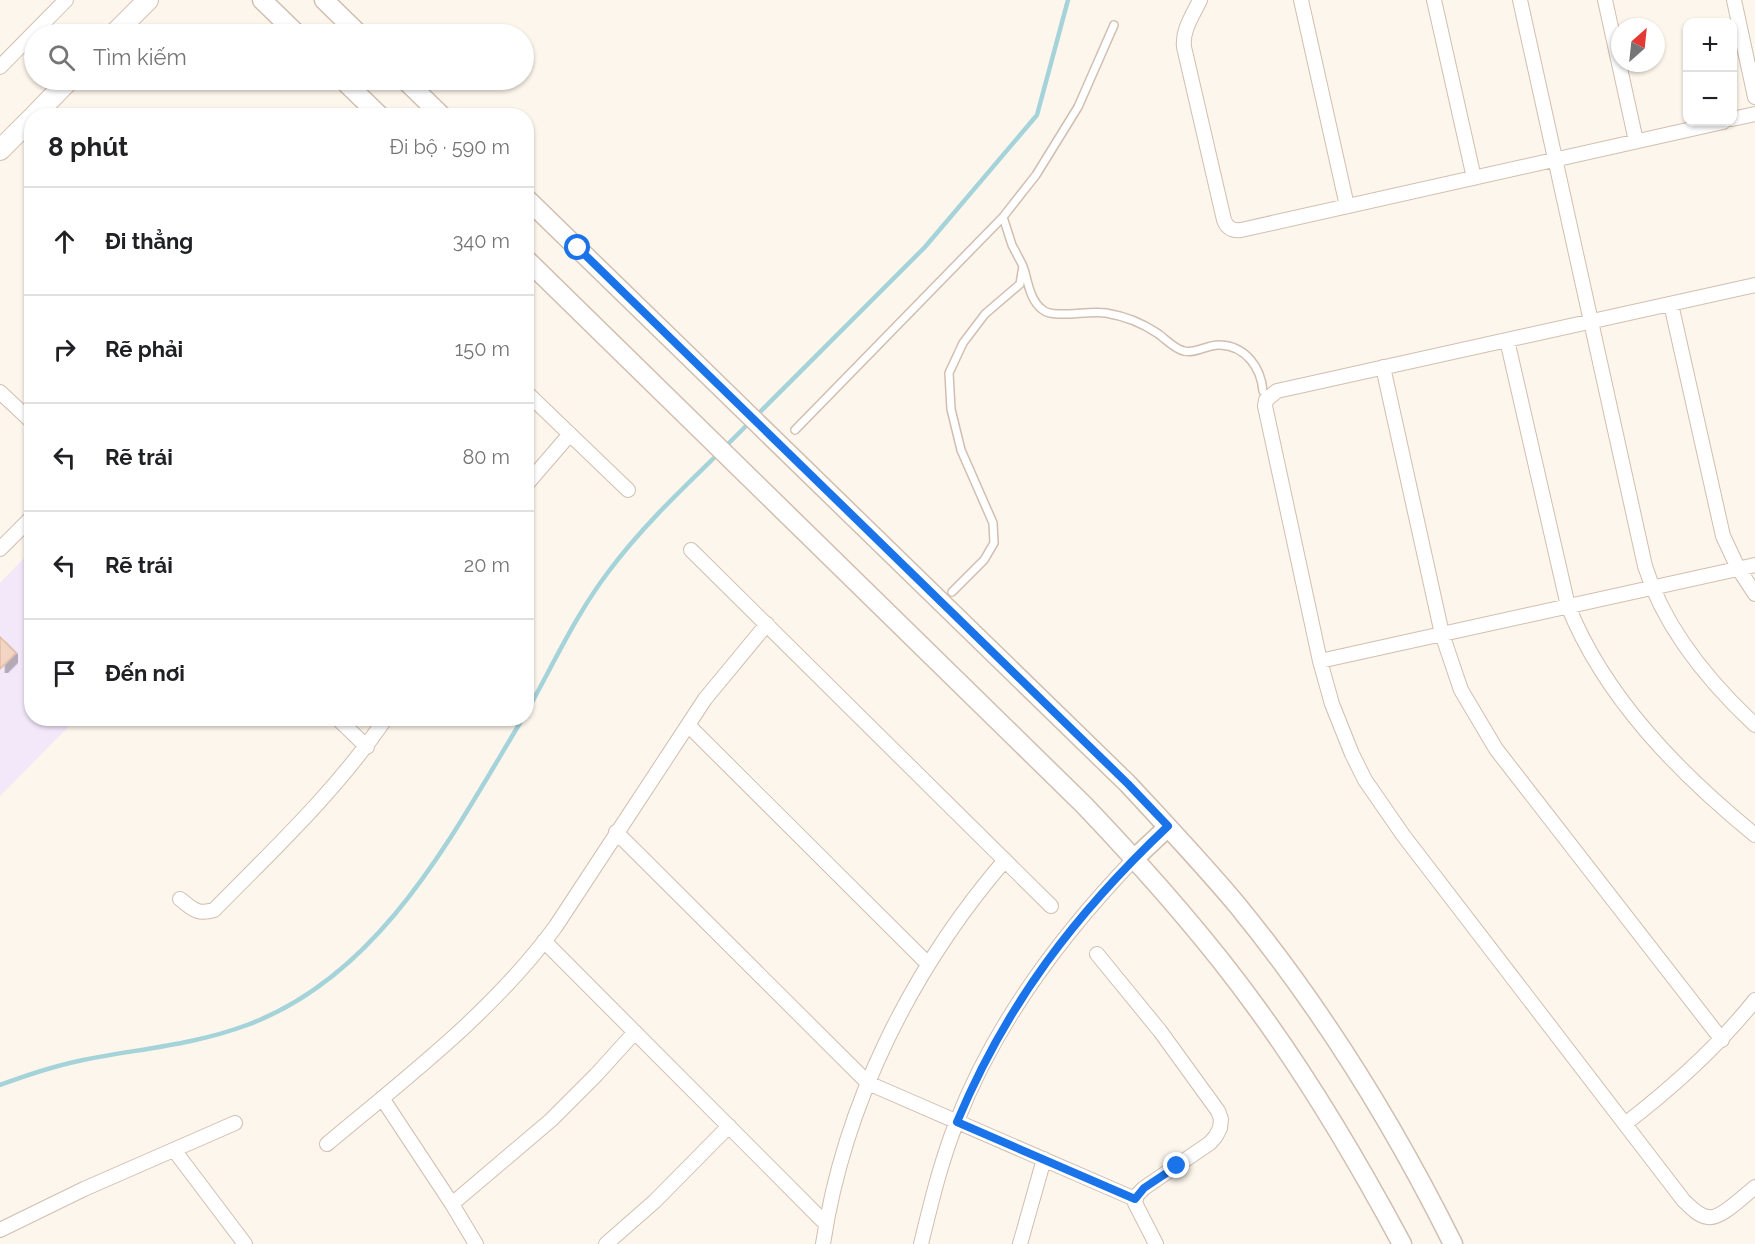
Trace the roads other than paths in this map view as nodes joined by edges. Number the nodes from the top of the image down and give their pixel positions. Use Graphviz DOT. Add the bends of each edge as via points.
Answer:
graph roads {
  1 [pos="66,0"];
  2 [pos="148,0"];
  3 [pos="261,0"];
  4 [pos="324,0"];
  5 [pos="1200,0"];
  6 [pos="1300,0"];
  7 [pos="1434,0"];
  8 [pos="1520,0"];
  9 [pos="1605,0"];
  10 [pos="1734,0"];
  11 [pos="42,24"];
  12 [pos="124,24"];
  13 [pos="286,24"];
  14 [pos="349,24"];
  15 [pos="1114,25"];
  16 [pos="24,43"];
  17 [pos="0,67"];
  18 [pos="59,90"];
  19 [pos="353,90"];
  20 [pos="415,90"];
  21 [pos="1755,97"];
  22 [pos="42,108"];
  23 [pos="372,108"];
  24 [pos="434,108"];
  25 [pos="1755,114"];
  26 [pos="1737,118"];
  27 [pos="24,126"];
  28 [pos="1705,126"];
  29 [pos="1636,141"];
  30 [pos="0,150"];
  31 [pos="1555,159"];
  32 [pos="1473,178"];
  33 [pos="534,206"];
  34 [pos="1347,206"];
  35 [pos="1003,217"];
  36 [pos="1023,266"];
  37 [pos="534,267"];
  38 [pos="1755,285"];
  39 [pos="1671,304"];
  40 [pos="1591,321"];
  41 [pos="1507,340"];
  42 [pos="1383,368"];
  43 [pos="1263,391"];
  44 [pos="0,392"];
  45 [pos="534,400"];
  46 [pos="24,414"];
  47 [pos="795,430"];
  48 [pos="570,434"];
  49 [pos="534,475"];
  50 [pos="628,490"];
  51 [pos="24,525"];
  52 [pos="0,549"];
  53 [pos="691,550"];
  54 [pos="1755,565"];
  55 [pos="1738,568"];
  56 [pos="1652,588"];
  57 [pos="952,592"];
  58 [pos="1755,594"];
  59 [pos="1568,606"];
  60 [pos="767,624"];
  61 [pos="1442,634"];
  62 [pos="1320,661"];
  63 [pos="688,725"];
  64 [pos="1755,725"];
  65 [pos="345,726"];
  66 [pos="381,726"];
  67 [pos="367,747"];
  68 [pos="1168,826"];
  69 [pos="616,832"];
  70 [pos="1755,835"];
  71 [pos="1135,858"];
  72 [pos="1005,860"];
  73 [pos="180,899"];
  74 [pos="1051,906"];
  75 [pos="544,941"];
  76 [pos="1097,954"];
  77 [pos="928,964"];
  78 [pos="1755,1000"];
  79 [pos="635,1032"];
  80 [pos="1722,1040"];
  81 [pos="868,1083"];
  82 [pos="382,1098"];
  83 [pos="957,1122"];
  84 [pos="234,1123"];
  85 [pos="1625,1124"];
  86 [pos="729,1126"];
  87 [pos="327,1144"];
  88 [pos="174,1150"];
  89 [pos="1044,1159"];
  90 [pos="1755,1187"];
  91 [pos="1135,1199"];
  92 [pos="452,1204"];
  93 [pos="826,1224"];
  94 [pos="0,1230"];
  95 [pos="613,1241"];
  96 [pos="245,1244"];
  97 [pos="476,1244"];
  98 [pos="823,1244"];
  99 [pos="921,1244"];
  100 [pos="1020,1244"];
  101 [pos="1156,1244"];
  102 [pos="1402,1244"];
  103 [pos="1453,1244"];
  1 -- 11 [label="street"];
  2 -- 12 [label="main road"];
  3 -- 13 [label="street"];
  4 -- 14 [label="street"];
  5 -- 34 [label="street" via="1183,39 1226,225 1241,230"];
  6 -- 34 [label="street"];
  7 -- 32 [label="street"];
  8 -- 31 [label="street"];
  9 -- 29 [label="street"];
  10 -- 21 [label="street"];
  15 -- 35 [label="lane" via="1078,107 1036,175"];
  16 -- 17 [label="street"];
  18 -- 22 [label="main road"];
  19 -- 23 [label="street"];
  20 -- 24 [label="street"];
  25 -- 26 [label="street"];
  27 -- 30 [label="main road"];
  28 -- 29 [label="street"];
  29 -- 31 [label="street"];
  31 -- 32 [label="street"];
  31 -- 40 [label="street"];
  32 -- 34 [label="street"];
  33 -- 68 [label="street"];
  35 -- 36 [label="lane"];
  35 -- 47 [label="lane"];
  36 -- 43 [label="lane" via="1033,299 1043,310 1053,315 1086,311 1129,318 1185,352 1219,345 1232,348 1253,361"];
  36 -- 57 [label="lane" via="1020,284 985,314 963,343 949,373 951,409 961,450 993,523 994,543 984,560"];
  37 -- 71 [label="street"];
  38 -- 39 [label="street"];
  39 -- 40 [label="street"];
  39 -- 55 [label="street" via="1724,536"];
  40 -- 41 [label="street"];
  40 -- 56 [label="street"];
  41 -- 42 [label="street"];
  41 -- 59 [label="street"];
  42 -- 61 [label="street"];
  42 -- 62 [label="street" via="1277,391 1266,399"];
  44 -- 46 [label="street"];
  45 -- 48 [label="street"];
  48 -- 49 [label="street"];
  48 -- 50 [label="street"];
  51 -- 52 [label="street"];
  53 -- 60 [label="street"];
  54 -- 55 [label="street"];
  55 -- 56 [label="street"];
  55 -- 58 [label="street"];
  56 -- 59 [label="street"];
  56 -- 64 [label="street" via="1684,644"];
  59 -- 61 [label="street"];
  59 -- 70 [label="street" via="1593,658 1627,706 1686,773"];
  60 -- 63 [label="street"];
  60 -- 72 [label="street"];
  61 -- 62 [label="street"];
  61 -- 80 [label="street" via="1461,690 1496,749"];
  62 -- 85 [label="street" via="1341,730 1365,780"];
  63 -- 69 [label="street"];
  63 -- 77 [label="street"];
  65 -- 67 [label="street"];
  66 -- 67 [label="street"];
  67 -- 73 [label="street" via="313,809 214,910 204,913"];
  68 -- 71 [label="street"];
  68 -- 103 [label="street" via="1239,908 1328,1028 1377,1106"];
  69 -- 75 [label="street"];
  69 -- 81 [label="street"];
  71 -- 83 [label="street" via="1081,917 1021,998 996,1038"];
  71 -- 102 [label="street" via="1214,951 1262,1016 1334,1123"];
  72 -- 74 [label="street"];
  72 -- 77 [label="street"];
  75 -- 79 [label="street"];
  75 -- 82 [label="street" via="466,1025"];
  76 -- 91 [label="street" via="1185,1065 1221,1119 1210,1143 1144,1188"];
  77 -- 81 [label="street"];
  78 -- 80 [label="street"];
  79 -- 86 [label="street"];
  79 -- 92 [label="street" via="551,1120"];
  80 -- 85 [label="street" via="1694,1069"];
  81 -- 83 [label="street"];
  81 -- 93 [label="street" via="839,1168"];
  82 -- 87 [label="street"];
  82 -- 92 [label="street"];
  83 -- 89 [label="street"];
  83 -- 99 [label="street"];
  84 -- 88 [label="street"];
  85 -- 90 [label="street" via="1684,1201 1700,1215 1718,1216"];
  86 -- 93 [label="street"];
  86 -- 95 [label="street"];
  88 -- 94 [label="street"];
  88 -- 96 [label="street"];
  89 -- 91 [label="street"];
  89 -- 100 [label="street"];
  91 -- 101 [label="street"];
  92 -- 97 [label="street"];
  93 -- 98 [label="street"];
}
